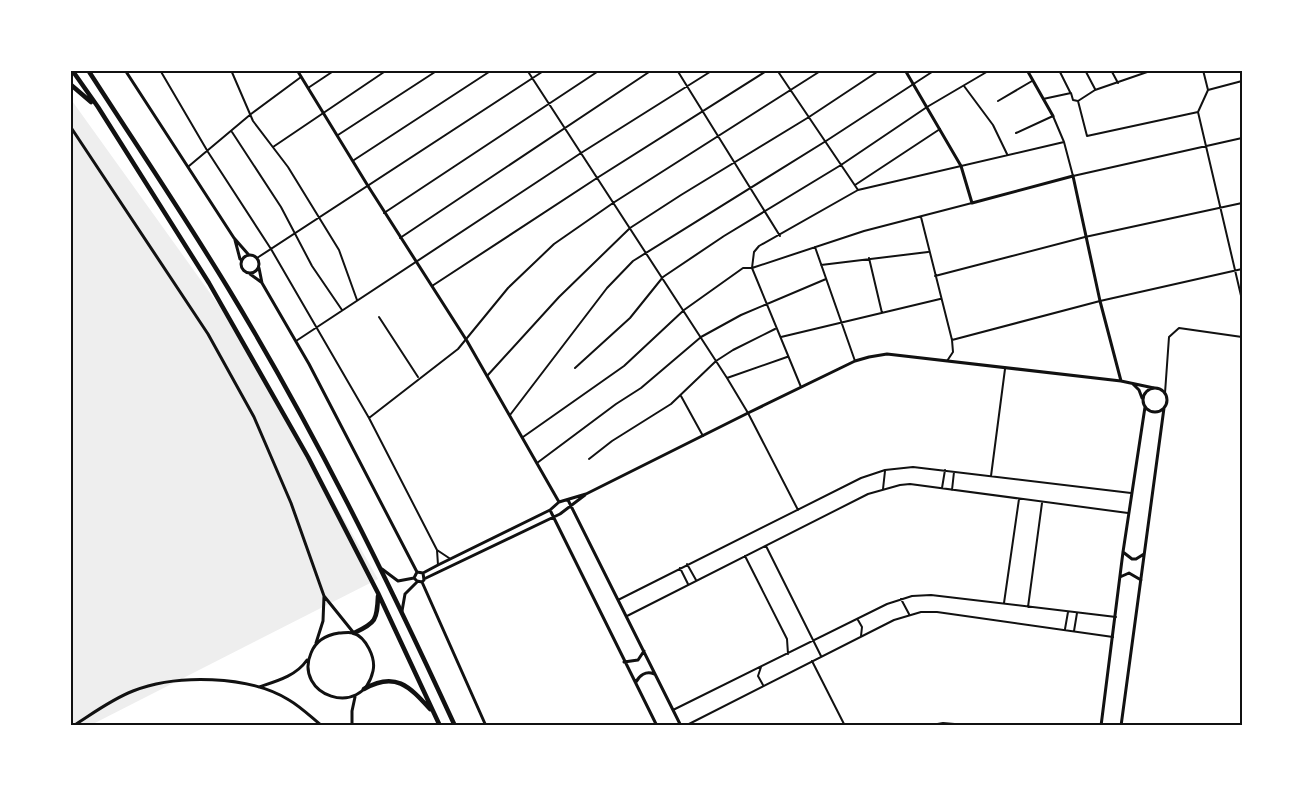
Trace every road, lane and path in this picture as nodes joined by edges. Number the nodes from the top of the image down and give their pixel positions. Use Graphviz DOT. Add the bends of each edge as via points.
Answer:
graph roads {
  1 [pos="72,70"];
  2 [pos="88,70"];
  3 [pos="125,70"];
  4 [pos="160,70"];
  5 [pos="231,70"];
  6 [pos="297,70"];
  7 [pos="335,70"];
  8 [pos="387,70"];
  9 [pos="438,70"];
  10 [pos="492,70"];
  11 [pos="527,70"];
  12 [pos="545,70"];
  13 [pos="600,70"];
  14 [pos="652,70"];
  15 [pos="677,70"];
  16 [pos="713,70"];
  17 [pos="768,70"];
  18 [pos="777,70"];
  19 [pos="822,70"];
  20 [pos="880,70"];
  21 [pos="905,70"];
  22 [pos="935,70"];
  23 [pos="990,70"];
  24 [pos="1027,70"];
  25 [pos="1059,70"];
  26 [pos="1085,70"];
  27 [pos="1111,70"];
  28 [pos="1139,70"];
  29 [pos="1153,70"];
  30 [pos="1203,70"];
  31 [pos="1142,75"];
  32 [pos="301,77"];
  33 [pos="532,79"];
  34 [pos="1033,80"];
  35 [pos="1242,81"];
  36 [pos="914,82"];
  37 [pos="1118,83"];
  38 [pos="70,84"];
  39 [pos="964,86"];
  40 [pos="686,87"];
  41 [pos="308,88"];
  42 [pos="791,90"];
  43 [pos="1095,90"];
  44 [pos="1208,90"];
  45 [pos="1071,93"];
  46 [pos="1043,99"];
  47 [pos="998,101"];
  48 [pos="1078,101"];
  49 [pos="548,103"];
  50 [pos="98,107"];
  51 [pos="927,107"];
  52 [pos="702,111"];
  53 [pos="324,112"];
  54 [pos="1198,112"];
  55 [pos="251,114"];
  56 [pos="1053,116"];
  57 [pos="809,117"];
  58 [pos="70,126"];
  59 [pos="565,128"];
  60 [pos="940,129"];
  61 [pos="232,132"];
  62 [pos="1016,133"];
  63 [pos="338,135"];
  64 [pos="719,137"];
  65 [pos="1242,138"];
  66 [pos="826,141"];
  67 [pos="1065,142"];
  68 [pos="1206,146"];
  69 [pos="273,147"];
  70 [pos="208,152"];
  71 [pos="581,153"];
  72 [pos="1007,155"];
  73 [pos="353,161"];
  74 [pos="734,163"];
  75 [pos="841,165"];
  76 [pos="189,166"];
  77 [pos="961,166"];
  78 [pos="1072,176"];
  79 [pos="597,178"];
  80 [pos="855,185"];
  81 [pos="368,186"];
  82 [pos="749,188"];
  83 [pos="858,190"];
  84 [pos="613,203"];
  85 [pos="972,203"];
  86 [pos="1242,203"];
  87 [pos="1221,207"];
  88 [pos="764,212"];
  89 [pos="384,213"];
  90 [pos="921,216"];
  91 [pos="320,219"];
  92 [pos="630,228"];
  93 [pos="296,234"];
  94 [pos="780,236"];
  95 [pos="1085,237"];
  96 [pos="234,238"];
  97 [pos="400,238"];
  98 [pos="815,247"];
  99 [pos="271,249"];
  100 [pos="645,252"];
  101 [pos="928,252"];
  102 [pos="249,254"];
  103 [pos="257,258"];
  104 [pos="869,258"];
  105 [pos="241,261"];
  106 [pos="416,262"];
  107 [pos="821,265"];
  108 [pos="259,268"];
  109 [pos="752,268"];
  110 [pos="1242,269"];
  111 [pos="1235,270"];
  112 [pos="250,274"];
  113 [pos="935,276"];
  114 [pos="663,277"];
  115 [pos="826,279"];
  116 [pos="262,284"];
  117 [pos="431,286"];
  118 [pos="940,299"];
  119 [pos="357,300"];
  120 [pos="1242,300"];
  121 [pos="1100,301"];
  122 [pos="766,305"];
  123 [pos="342,310"];
  124 [pos="684,310"];
  125 [pos="882,313"];
  126 [pos="379,317"];
  127 [pos="842,322"];
  128 [pos="316,328"];
  129 [pos="777,328"];
  130 [pos="781,337"];
  131 [pos="1242,337"];
  132 [pos="702,338"];
  133 [pos="952,340"];
  134 [pos="296,341"];
  135 [pos="466,341"];
  136 [pos="788,357"];
  137 [pos="716,361"];
  138 [pos="855,361"];
  139 [pos="947,362"];
  140 [pos="574,368"];
  141 [pos="1005,369"];
  142 [pos="487,376"];
  143 [pos="419,378"];
  144 [pos="727,378"];
  145 [pos="1121,381"];
  146 [pos="1131,383"];
  147 [pos="801,387"];
  148 [pos="1154,388"];
  149 [pos="1165,393"];
  150 [pos="681,396"];
  151 [pos="1143,400"];
  152 [pos="1145,407"];
  153 [pos="1164,408"];
  154 [pos="748,412"];
  155 [pos="510,415"];
  156 [pos="369,418"];
  157 [pos="703,436"];
  158 [pos="523,437"];
  159 [pos="590,459"];
  160 [pos="537,463"];
  161 [pos="885,470"];
  162 [pos="945,471"];
  163 [pos="954,472"];
  164 [pos="991,477"];
  165 [pos="942,488"];
  166 [pos="883,489"];
  167 [pos="952,490"];
  168 [pos="1131,493"];
  169 [pos="586,494"];
  170 [pos="1020,499"];
  171 [pos="568,500"];
  172 [pos="559,502"];
  173 [pos="1042,502"];
  174 [pos="571,506"];
  175 [pos="550,510"];
  176 [pos="798,510"];
  177 [pos="1129,513"];
  178 [pos="553,516"];
  179 [pos="766,546"];
  180 [pos="437,550"];
  181 [pos="1123,552"];
  182 [pos="1144,554"];
  183 [pos="745,556"];
  184 [pos="451,559"];
  185 [pos="687,564"];
  186 [pos="438,565"];
  187 [pos="379,567"];
  188 [pos="680,568"];
  189 [pos="417,572"];
  190 [pos="423,573"];
  191 [pos="1120,577"];
  192 [pos="416,580"];
  193 [pos="423,580"];
  194 [pos="1141,580"];
  195 [pos="696,581"];
  196 [pos="688,584"];
  197 [pos="378,593"];
  198 [pos="324,596"];
  199 [pos="901,598"];
  200 [pos="618,600"];
  201 [pos="1004,604"];
  202 [pos="1028,607"];
  203 [pos="402,611"];
  204 [pos="1068,612"];
  205 [pos="1077,613"];
  206 [pos="909,614"];
  207 [pos="627,616"];
  208 [pos="1116,617"];
  209 [pos="857,619"];
  210 [pos="1065,629"];
  211 [pos="1074,631"];
  212 [pos="354,633"];
  213 [pos="861,636"];
  214 [pos="1113,637"];
  215 [pos="813,641"];
  216 [pos="316,643"];
  217 [pos="644,651"];
  218 [pos="788,654"];
  219 [pos="822,656"];
  220 [pos="308,658"];
  221 [pos="812,661"];
  222 [pos="624,662"];
  223 [pos="761,667"];
  224 [pos="655,674"];
  225 [pos="636,682"];
  226 [pos="763,685"];
  227 [pos="257,687"];
  228 [pos="364,689"];
  229 [pos="355,697"];
  230 [pos="673,710"];
  231 [pos="434,712"];
  232 [pos="656,724"];
  233 [pos="73,726"];
  234 [pos="322,726"];
  235 [pos="352,726"];
  236 [pos="440,726"];
  237 [pos="455,726"];
  238 [pos="486,726"];
  239 [pos="683,726"];
  240 [pos="845,726"];
  241 [pos="926,726"];
  242 [pos="978,726"];
  243 [pos="1101,726"];
  244 [pos="1121,726"];
  1 -- 50 [label="highway"];
  2 -- 187 [label="highway" via="228,288 318,447"];
  3 -- 76 [label="street"];
  4 -- 70 [label="street"];
  5 -- 55 [label="street"];
  6 -- 32 [label="street"];
  7 -- 41 [label="street"];
  8 -- 53 [label="street"];
  9 -- 63 [label="street"];
  10 -- 73 [label="street"];
  11 -- 33 [label="street"];
  12 -- 33 [label="street"];
  13 -- 49 [label="street"];
  14 -- 59 [label="street"];
  15 -- 40 [label="street"];
  16 -- 40 [label="street"];
  17 -- 52 [label="street"];
  18 -- 42 [label="street"];
  19 -- 42 [label="street"];
  20 -- 57 [label="street"];
  21 -- 36 [label="street"];
  22 -- 36 [label="street"];
  23 -- 39 [label="street"];
  24 -- 34 [label="street"];
  25 -- 45 [label="street"];
  26 -- 43 [label="street"];
  27 -- 37 [label="street"];
  28 -- 31 [label="street"];
  29 -- 31 [label="street"];
  30 -- 44 [label="street"];
  31 -- 37 [label="street"];
  32 -- 41 [label="street"];
  32 -- 55 [label="street"];
  33 -- 49 [label="street"];
  33 -- 81 [label="street"];
  34 -- 46 [label="street"];
  34 -- 47 [label="street"];
  35 -- 44 [label="street"];
  36 -- 51 [label="street"];
  36 -- 66 [label="street"];
  37 -- 43 [label="street"];
  38 -- 50 [label="highway"];
  39 -- 51 [label="street"];
  39 -- 72 [label="street" via="993,125"];
  40 -- 52 [label="street"];
  40 -- 71 [label="street"];
  41 -- 53 [label="street"];
  42 -- 57 [label="street"];
  42 -- 64 [label="street"];
  43 -- 48 [label="street"];
  44 -- 54 [label="street"];
  45 -- 46 [label="street"];
  45 -- 48 [label="street" via="1073,100"];
  46 -- 56 [label="street"];
  48 -- 54 [label="street" via="1087,136"];
  49 -- 59 [label="street"];
  49 -- 89 [label="street"];
  50 -- 197 [label="highway" via="209,283 308,458"];
  51 -- 60 [label="street"];
  51 -- 75 [label="street"];
  52 -- 64 [label="street"];
  52 -- 79 [label="street"];
  53 -- 63 [label="street"];
  53 -- 69 [label="street"];
  54 -- 68 [label="street"];
  55 -- 61 [label="street"];
  55 -- 69 [label="street"];
  56 -- 62 [label="street"];
  56 -- 67 [label="street"];
  57 -- 66 [label="street"];
  57 -- 74 [label="street"];
  58 -- 198 [label="street" via="208,334 255,417"];
  59 -- 71 [label="street"];
  59 -- 97 [label="street"];
  60 -- 77 [label="street"];
  60 -- 80 [label="street"];
  61 -- 70 [label="street"];
  61 -- 93 [label="street"];
  63 -- 73 [label="street"];
  64 -- 74 [label="street"];
  64 -- 84 [label="street"];
  65 -- 68 [label="street"];
  66 -- 75 [label="street"];
  66 -- 82 [label="street"];
  67 -- 72 [label="street"];
  67 -- 78 [label="street"];
  68 -- 78 [label="street"];
  68 -- 87 [label="street"];
  69 -- 91 [label="street"];
  70 -- 76 [label="street"];
  70 -- 99 [label="street"];
  71 -- 79 [label="street"];
  71 -- 106 [label="street"];
  72 -- 77 [label="street"];
  73 -- 81 [label="street"];
  74 -- 82 [label="street"];
  74 -- 92 [label="street"];
  75 -- 80 [label="street"];
  75 -- 88 [label="street"];
  76 -- 96 [label="street"];
  77 -- 83 [label="street"];
  77 -- 85 [label="street"];
  78 -- 85 [label="street"];
  78 -- 95 [label="street"];
  79 -- 84 [label="street"];
  79 -- 117 [label="street"];
  80 -- 83 [label="street"];
  81 -- 89 [label="street"];
  81 -- 91 [label="street"];
  82 -- 88 [label="street"];
  82 -- 100 [label="street"];
  83 -- 94 [label="street"];
  84 -- 92 [label="street"];
  84 -- 135 [label="street" via="534,261"];
  85 -- 90 [label="street"];
  86 -- 87 [label="street"];
  87 -- 95 [label="street"];
  87 -- 111 [label="street"];
  88 -- 94 [label="street"];
  88 -- 114 [label="street"];
  89 -- 97 [label="street"];
  90 -- 98 [label="street"];
  90 -- 101 [label="street"];
  91 -- 93 [label="street"];
  91 -- 119 [label="street" via="339,250"];
  92 -- 100 [label="street"];
  92 -- 142 [label="street" via="559,297"];
  93 -- 99 [label="street"];
  93 -- 123 [label="street"];
  94 -- 109 [label="street" via="759,246"];
  95 -- 113 [label="street"];
  95 -- 121 [label="street"];
  96 -- 102 [label="street"];
  96 -- 105 [label="street"];
  97 -- 106 [label="street"];
  98 -- 107 [label="street"];
  98 -- 109 [label="street"];
  99 -- 103 [label="street"];
  99 -- 128 [label="street"];
  100 -- 114 [label="street"];
  100 -- 155 [label="street" via="606,288"];
  101 -- 104 [label="street"];
  101 -- 113 [label="street"];
  102 -- 103 [label="street"];
  102 -- 105 [label="street"];
  103 -- 108 [label="street"];
  104 -- 107 [label="street"];
  104 -- 125 [label="street"];
  105 -- 112 [label="street" via="242,268"];
  106 -- 117 [label="street"];
  106 -- 119 [label="street"];
  107 -- 115 [label="street"];
  108 -- 112 [label="street"];
  108 -- 116 [label="street"];
  109 -- 122 [label="street"];
  109 -- 124 [label="street" via="743,268"];
  110 -- 111 [label="street"];
  111 -- 120 [label="street"];
  111 -- 121 [label="street"];
  112 -- 116 [label="street"];
  113 -- 118 [label="street"];
  114 -- 124 [label="street"];
  114 -- 140 [label="street" via="630,318"];
  115 -- 122 [label="street"];
  115 -- 127 [label="street"];
  116 -- 134 [label="street"];
  117 -- 135 [label="street"];
  118 -- 125 [label="street"];
  118 -- 133 [label="street"];
  119 -- 123 [label="street"];
  121 -- 133 [label="street"];
  121 -- 145 [label="street"];
  122 -- 129 [label="street"];
  122 -- 132 [label="street" via="726,322"];
  123 -- 128 [label="street"];
  124 -- 132 [label="street"];
  124 -- 158 [label="street" via="624,366"];
  125 -- 127 [label="street"];
  126 -- 143 [label="street"];
  127 -- 130 [label="street"];
  127 -- 138 [label="street"];
  128 -- 134 [label="street"];
  128 -- 156 [label="street"];
  129 -- 130 [label="street"];
  129 -- 137 [label="street"];
  130 -- 136 [label="street"];
  131 -- 149 [label="street" via="1179,328 1169,337"];
  132 -- 137 [label="street"];
  132 -- 160 [label="street" via="641,388"];
  133 -- 139 [label="street" via="953,352"];
  134 -- 189 [label="street"];
  135 -- 142 [label="street"];
  135 -- 143 [label="street"];
  136 -- 144 [label="street"];
  136 -- 147 [label="street"];
  137 -- 144 [label="street"];
  137 -- 150 [label="street"];
  138 -- 139 [label="street" via="887,354"];
  138 -- 147 [label="street"];
  139 -- 141 [label="street"];
  141 -- 145 [label="street"];
  141 -- 164 [label="street"];
  142 -- 155 [label="street"];
  143 -- 156 [label="street"];
  144 -- 154 [label="street"];
  145 -- 146 [label="street"];
  146 -- 148 [label="street"];
  146 -- 151 [label="street"];
  147 -- 154 [label="street"];
  148 -- 149 [label="street"];
  148 -- 151 [label="street" via="1146,392"];
  149 -- 153 [label="street"];
  150 -- 157 [label="street"];
  150 -- 159 [label="street"];
  151 -- 152 [label="street"];
  152 -- 153 [label="street" via="1154,412"];
  152 -- 168 [label="street"];
  153 -- 182 [label="street"];
  154 -- 157 [label="street"];
  154 -- 176 [label="street"];
  155 -- 158 [label="street"];
  156 -- 180 [label="street"];
  157 -- 169 [label="street"];
  158 -- 160 [label="street"];
  160 -- 172 [label="street"];
  161 -- 162 [label="street" via="913,467"];
  161 -- 166 [label="street"];
  161 -- 176 [label="street"];
  162 -- 163 [label="street"];
  162 -- 165 [label="street"];
  163 -- 164 [label="street"];
  163 -- 167 [label="street"];
  164 -- 168 [label="street"];
  165 -- 166 [label="street" via="910,484"];
  165 -- 167 [label="street"];
  166 -- 179 [label="street"];
  167 -- 170 [label="street"];
  168 -- 177 [label="street"];
  169 -- 171 [label="street"];
  169 -- 174 [label="street"];
  170 -- 173 [label="street"];
  170 -- 201 [label="street"];
  171 -- 172 [label="street"];
  171 -- 174 [label="street"];
  172 -- 175 [label="street"];
  173 -- 177 [label="street"];
  173 -- 202 [label="street"];
  174 -- 178 [label="street"];
  174 -- 200 [label="street"];
  175 -- 178 [label="street"];
  175 -- 184 [label="street"];
  176 -- 185 [label="street"];
  177 -- 181 [label="street"];
  178 -- 193 [label="street"];
  178 -- 222 [label="street"];
  179 -- 183 [label="street"];
  179 -- 215 [label="street"];
  180 -- 184 [label="street"];
  180 -- 186 [label="street"];
  181 -- 182 [label="street" via="1137,560"];
  181 -- 191 [label="street"];
  182 -- 194 [label="street"];
  183 -- 195 [label="street"];
  183 -- 218 [label="street" via="787,639"];
  184 -- 186 [label="street"];
  185 -- 188 [label="street"];
  185 -- 195 [label="street"];
  186 -- 190 [label="street"];
  187 -- 192 [label="street" via="398,581"];
  187 -- 203 [label="highway"];
  188 -- 196 [label="street"];
  188 -- 200 [label="street"];
  189 -- 190 [label="street"];
  189 -- 192 [label="street"];
  190 -- 193 [label="street"];
  191 -- 194 [label="street" via="1130,573"];
  191 -- 208 [label="street"];
  192 -- 193 [label="street"];
  192 -- 203 [label="street" via="405,594"];
  193 -- 238 [label="street"];
  194 -- 244 [label="street"];
  195 -- 196 [label="street"];
  196 -- 207 [label="street"];
  197 -- 212 [label="highway" via="375,620"];
  197 -- 231 [label="highway"];
  198 -- 212 [label="street"];
  198 -- 216 [label="street" via="323,621"];
  199 -- 201 [label="street" via="931,595"];
  199 -- 206 [label="street"];
  199 -- 209 [label="street"];
  200 -- 207 [label="street"];
  201 -- 202 [label="street"];
  202 -- 204 [label="street"];
  203 -- 237 [label="highway"];
  204 -- 205 [label="street"];
  204 -- 210 [label="street"];
  205 -- 208 [label="street"];
  205 -- 211 [label="street"];
  206 -- 210 [label="street" via="937,612"];
  206 -- 213 [label="street"];
  207 -- 217 [label="street"];
  208 -- 214 [label="street"];
  209 -- 213 [label="street" via="862,627"];
  209 -- 215 [label="street"];
  210 -- 211 [label="street"];
  211 -- 214 [label="street"];
  212 -- 216 [label="street" via="330,634"];
  212 -- 228 [label="street" via="373,657 373,672"];
  213 -- 219 [label="street"];
  214 -- 243 [label="street"];
  215 -- 218 [label="street"];
  215 -- 219 [label="street"];
  216 -- 220 [label="street"];
  217 -- 222 [label="street" via="638,660"];
  217 -- 224 [label="street"];
  218 -- 223 [label="street"];
  219 -- 221 [label="street"];
  220 -- 227 [label="street" via="283,679"];
  220 -- 229 [label="street" via="309,675 319,690 334,698"];
  221 -- 226 [label="street"];
  221 -- 240 [label="street"];
  222 -- 225 [label="street"];
  223 -- 226 [label="street" via="758,676"];
  223 -- 230 [label="street"];
  224 -- 225 [label="street" via="646,673"];
  224 -- 230 [label="street"];
  225 -- 232 [label="street"];
  226 -- 239 [label="street"];
  227 -- 233 [label="street" via="205,679 150,685 131,691"];
  227 -- 234 [label="street" via="288,699"];
  228 -- 229 [label="street"];
  228 -- 231 [label="highway" via="384,681 399,682 411,688"];
  229 -- 235 [label="street"];
  230 -- 239 [label="street"];
  231 -- 236 [label="highway"];
  241 -- 242 [label="street"];
}
